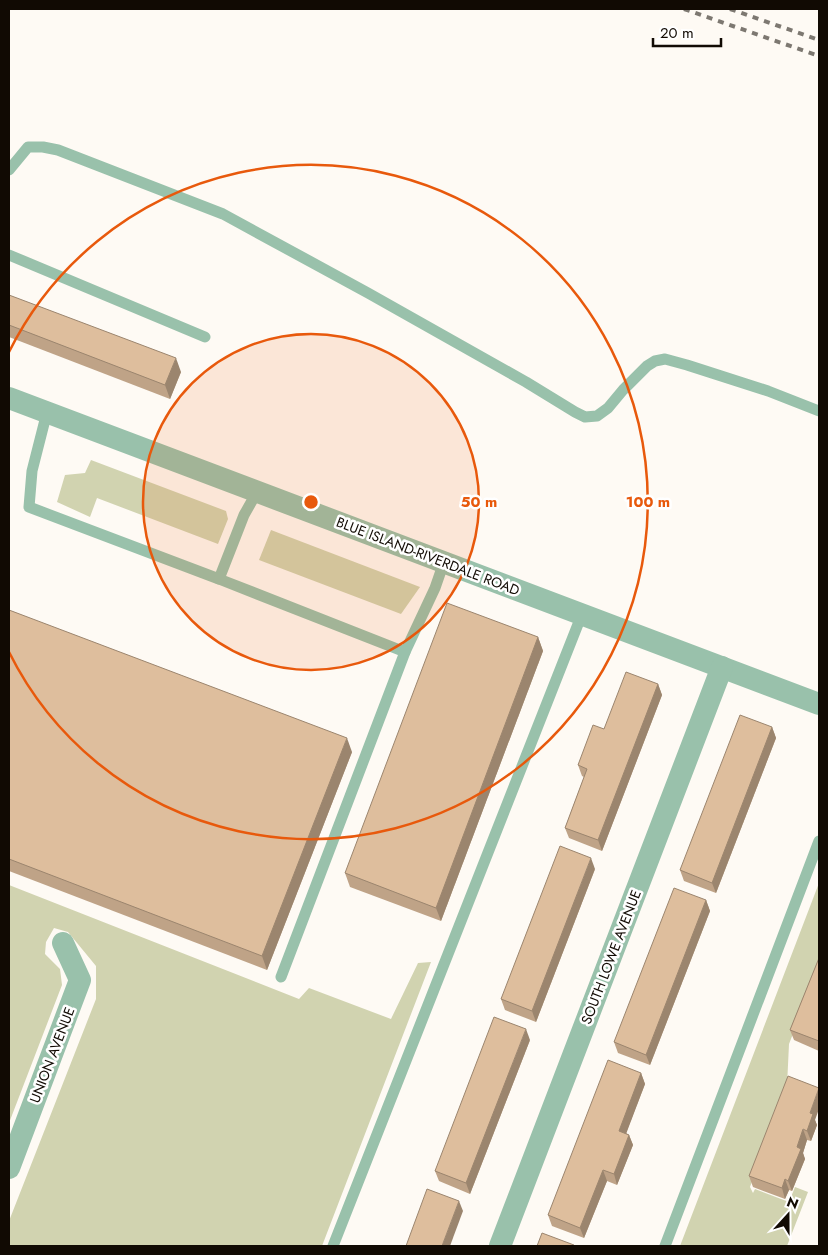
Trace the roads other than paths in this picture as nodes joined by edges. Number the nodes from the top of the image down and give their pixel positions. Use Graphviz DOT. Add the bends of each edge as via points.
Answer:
graph roads {
  1 [pos="9,170"];
  2 [pos="9,255"];
  3 [pos="205,337"];
  4 [pos="9,398"];
  5 [pos="819,411"];
  6 [pos="48,412"];
  7 [pos="257,492"];
  8 [pos="444,562"];
  9 [pos="219,579"];
  10 [pos="582,614"];
  11 [pos="405,652"];
  12 [pos="722,667"];
  13 [pos="819,704"];
  14 [pos="819,841"];
  15 [pos="62,943"];
  16 [pos="281,976"];
  17 [pos="9,1168"];
  18 [pos="333,1246"];
  19 [pos="500,1246"];
  20 [pos="665,1246"];
  1 -- 5 [label="lane" via="28,148 44,147 223,214 585,417 597,416 647,366 665,359 768,391"];
  2 -- 3 [label="lane"];
  4 -- 6 [label="street, BLUE ISLAND-RIVERDALE ROAD"];
  6 -- 7 [label="street, BLUE ISLAND-RIVERDALE ROAD"];
  6 -- 9 [label="lane" via="32,471 29,507"];
  7 -- 8 [label="street, BLUE ISLAND-RIVERDALE ROAD"];
  7 -- 9 [label="lane" via="244,515"];
  8 -- 10 [label="street, BLUE ISLAND-RIVERDALE ROAD"];
  8 -- 11 [label="lane"];
  9 -- 11 [label="lane"];
  10 -- 12 [label="street, BLUE ISLAND-RIVERDALE ROAD"];
  10 -- 18 [label="lane"];
  11 -- 16 [label="lane"];
  12 -- 13 [label="street, BLUE ISLAND-RIVERDALE ROAD"];
  12 -- 19 [label="street, SOUTH LOWE AVENUE"];
  14 -- 20 [label="lane"];
  15 -- 17 [label="street, UNION AVENUE" via="80,980"];
}
